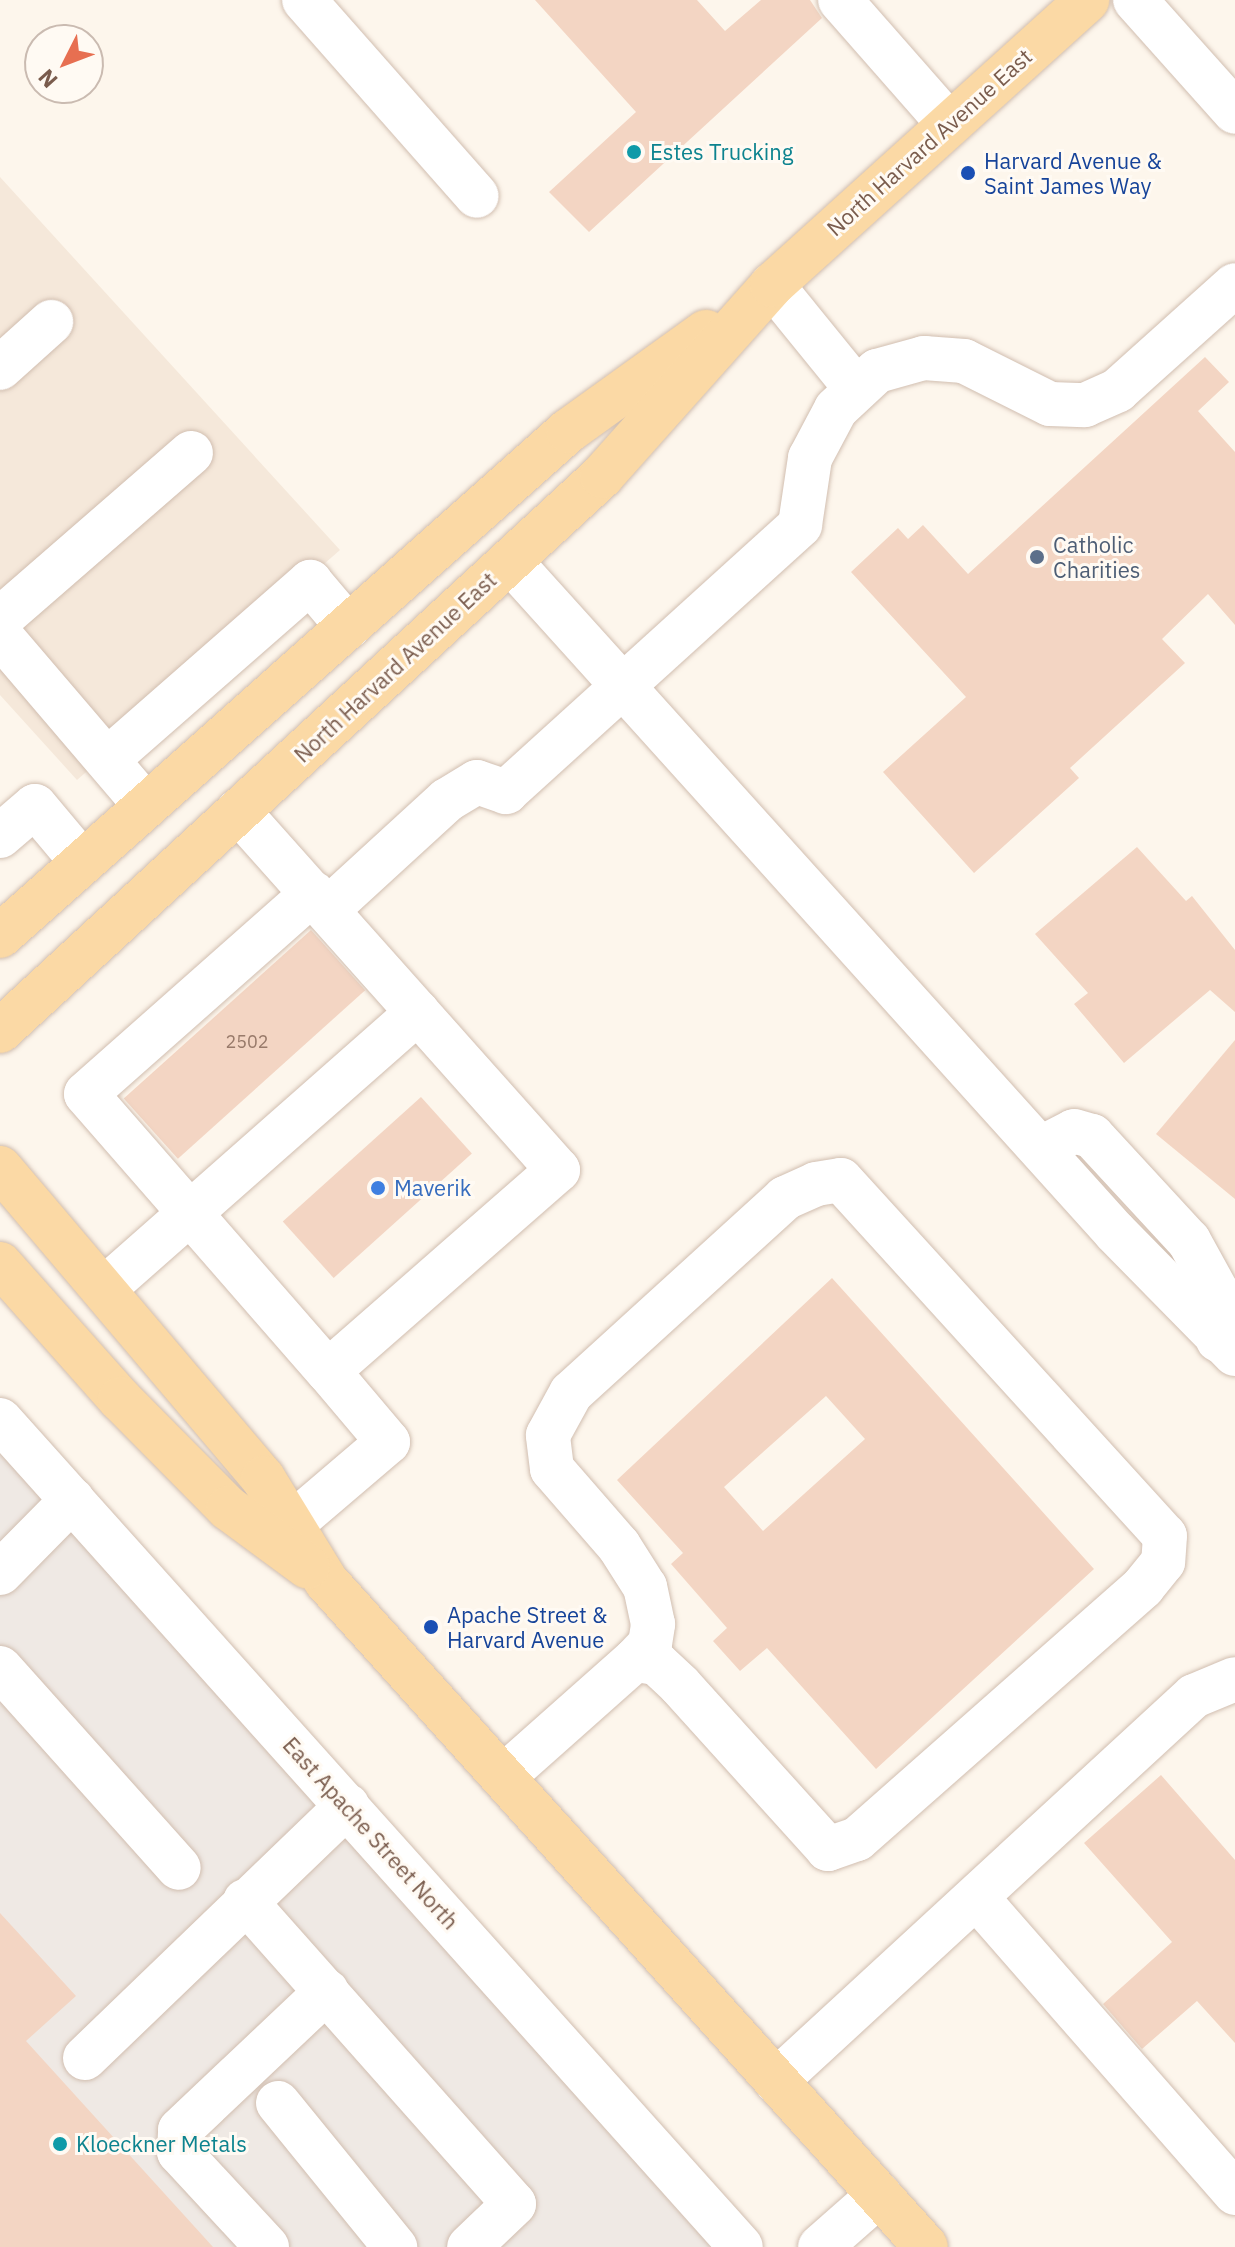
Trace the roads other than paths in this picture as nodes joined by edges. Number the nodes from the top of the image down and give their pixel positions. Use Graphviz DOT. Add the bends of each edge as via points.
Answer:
graph roads {
  1 [pos="304,0"];
  2 [pos="840,0"];
  3 [pos="1087,0"];
  4 [pos="1135,0"];
  5 [pos="1235,112"];
  6 [pos="949,124"];
  7 [pos="477,196"];
  8 [pos="772,285"];
  9 [pos="1235,285"];
  10 [pos="51,322"];
  11 [pos="0,368"];
  12 [pos="855,387"];
  13 [pos="191,453"];
  14 [pos="510,561"];
  15 [pos="0,619"];
  16 [pos="348,627"];
  17 [pos="0,635"];
  18 [pos="626,682"];
  19 [pos="108,759"];
  20 [pos="146,806"];
  21 [pos="238,811"];
  22 [pos="0,836"];
  23 [pos="82,862"];
  24 [pos="320,901"];
  25 [pos="0,936"];
  26 [pos="418,1012"];
  27 [pos="0,1031"];
  28 [pos="0,1168"];
  29 [pos="189,1213"];
  30 [pos="0,1264"];
  31 [pos="105,1288"];
  32 [pos="1226,1347"];
  33 [pos="328,1371"];
  34 [pos="0,1420"];
  35 [pos="72,1500"];
  36 [pos="292,1524"];
  37 [pos="0,1573"];
  38 [pos="326,1581"];
  39 [pos="635,1660"];
  40 [pos="0,1668"];
  41 [pos="1235,1679"];
  42 [pos="503,1777"];
  43 [pos="347,1806"];
  44 [pos="179,1868"];
  45 [pos="977,1898"];
  46 [pos="245,1901"];
  47 [pos="327,1991"];
  48 [pos="85,2058"];
  49 [pos="776,2081"];
  50 [pos="278,2103"];
  51 [pos="1235,2193"];
  52 [pos="879,2195"];
  53 [pos="267,2247"];
  54 [pos="395,2247"];
  55 [pos="469,2247"];
  56 [pos="741,2247"];
  57 [pos="820,2247"];
  58 [pos="926,2247"];
  1 -- 7 [label="street"];
  2 -- 6 [label="street"];
  3 -- 6 [label="main road, North Harvard Avenue East"];
  4 -- 5 [label="street"];
  6 -- 8 [label="main road, North Harvard Avenue East"];
  8 -- 12 [label="street"];
  8 -- 14 [label="main road, North Harvard Avenue East" via="602,476"];
  8 -- 16 [label="main road, North Harvard Avenue East" via="568,431"];
  9 -- 12 [label="street" via="1118,390 1085,405 1050,404 964,361 924,358 877,371"];
  10 -- 11 [label="street"];
  12 -- 18 [label="street" via="810,458 800,525"];
  13 -- 15 [label="street"];
  14 -- 18 [label="street"];
  14 -- 21 [label="main road, North Harvard Avenue East"];
  16 -- 19 [label="street" via="310,582"];
  16 -- 20 [label="main road, North Harvard Avenue East"];
  17 -- 19 [label="street"];
  18 -- 24 [label="street" via="506,792 477,782"];
  18 -- 32 [label="street" via="1041,1148"];
  19 -- 20 [label="street"];
  20 -- 23 [label="main road, North Harvard Avenue East"];
  21 -- 24 [label="street"];
  21 -- 27 [label="main road, North Harvard Avenue East"];
  22 -- 23 [label="street" via="35,806"];
  23 -- 25 [label="main road, North Harvard Avenue East"];
  24 -- 26 [label="street"];
  24 -- 29 [label="street" via="86,1094"];
  26 -- 29 [label="street"];
  26 -- 33 [label="street" via="558,1170"];
  28 -- 31 [label="main road"];
  29 -- 31 [label="street"];
  29 -- 33 [label="street"];
  30 -- 38 [label="main road" via="120,1399 228,1508"];
  31 -- 36 [label="main road" via="263,1478"];
  33 -- 36 [label="street" via="388,1442"];
  34 -- 35 [label="street, East Apache Street North"];
  35 -- 37 [label="street"];
  35 -- 43 [label="street, East Apache Street North"];
  36 -- 38 [label="main road"];
  38 -- 42 [label="main road"];
  39 -- 39 [label="street" via="650,1644 653,1624 645,1587 619,1546 552,1469 548,1435 571,1393 785,1198 816,1184 841,1180 1165,1536 1163,1562 1143,1587 857,1839 828,1849 680,1685 656,1663"];
  39 -- 42 [label="street"];
  40 -- 44 [label="street"];
  41 -- 45 [label="street" via="1194,1696"];
  42 -- 49 [label="main road"];
  43 -- 46 [label="street"];
  43 -- 56 [label="street, East Apache Street North"];
  45 -- 49 [label="street"];
  45 -- 51 [label="street"];
  46 -- 47 [label="street"];
  46 -- 48 [label="street"];
  47 -- 53 [label="street" via="180,2130 179,2152"];
  47 -- 55 [label="street" via="514,2204"];
  49 -- 52 [label="main road"];
  50 -- 54 [label="street"];
  52 -- 57 [label="street"];
  52 -- 58 [label="main road"];
}
